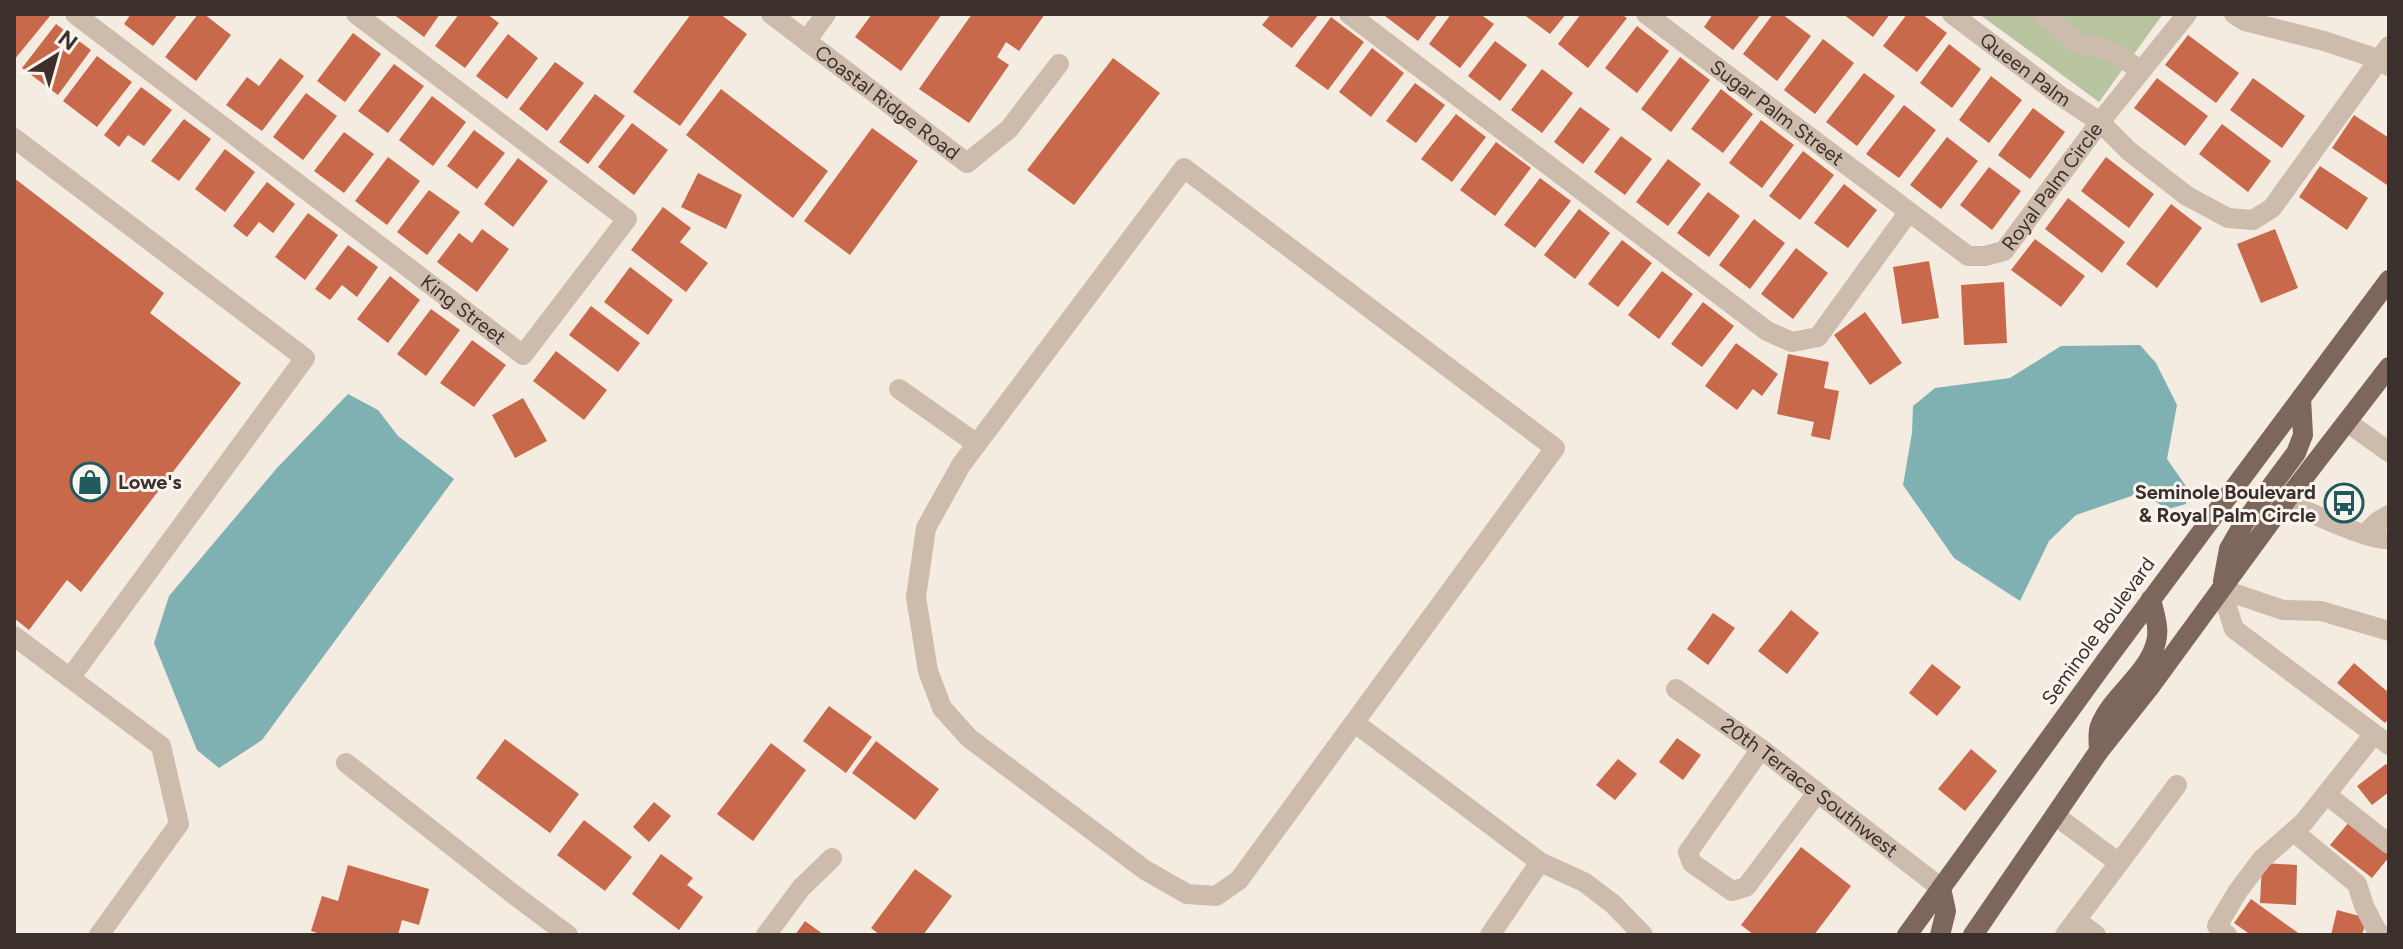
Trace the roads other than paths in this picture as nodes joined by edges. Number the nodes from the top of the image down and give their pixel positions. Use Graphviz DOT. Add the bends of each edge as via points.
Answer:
graph roads {
  1 [pos="75,14"];
  2 [pos="356,14"];
  3 [pos="771,14"];
  4 [pos="826,14"];
  5 [pos="1349,14"];
  6 [pos="1646,14"];
  7 [pos="1952,14"];
  8 [pos="2043,14"];
  9 [pos="2187,14"];
  10 [pos="2234,14"];
  11 [pos="806,41"];
  12 [pos="2385,57"];
  13 [pos="1059,64"];
  14 [pos="2141,71"];
  15 [pos="2100,122"];
  16 [pos="14,138"];
  17 [pos="1908,213"];
  18 [pos="2389,280"];
  19 [pos="2389,367"];
  20 [pos="899,389"];
  21 [pos="2301,398"];
  22 [pos="2347,422"];
  23 [pos="977,444"];
  24 [pos="2389,452"];
  25 [pos="2285,502"];
  26 [pos="2389,515"];
  27 [pos="2365,534"];
  28 [pos="2389,539"];
  29 [pos="2221,589"];
  30 [pos="2151,599"];
  31 [pos="2389,631"];
  32 [pos="14,636"];
  33 [pos="70,678"];
  34 [pos="1676,689"];
  35 [pos="1355,723"];
  36 [pos="2382,740"];
  37 [pos="1761,749"];
  38 [pos="2099,751"];
  39 [pos="346,763"];
  40 [pos="2177,785"];
  41 [pos="1817,793"];
  42 [pos="2327,795"];
  43 [pos="2056,816"];
  44 [pos="2294,832"];
  45 [pos="2389,844"];
  46 [pos="832,858"];
  47 [pos="1540,862"];
  48 [pos="2119,863"];
  49 [pos="1941,888"];
  50 [pos="2071,928"];
  51 [pos="99,935"];
  52 [pos="568,935"];
  53 [pos="766,935"];
  54 [pos="1490,935"];
  55 [pos="1643,935"];
  56 [pos="1907,935"];
  57 [pos="1940,935"];
  58 [pos="1973,935"];
  59 [pos="2096,935"];
  60 [pos="2227,935"];
  61 [pos="2382,935"];
  1 -- 2 [label="street, King Street" via="523,355 627,219"];
  3 -- 11 [label="street, Coastal Ridge Road"];
  4 -- 11 [label="street"];
  5 -- 17 [label="street" via="1767,331 1792,342 1818,337"];
  6 -- 17 [label="street, Sugar Palm Street"];
  7 -- 15 [label="street, Queen Palm"];
  8 -- 14 [label="street" via="2079,44 2120,56"];
  9 -- 14 [label="street"];
  10 -- 12 [label="street"];
  11 -- 13 [label="street, Coastal Ridge Road" via="967,163 1009,129"];
  12 -- 15 [label="street, Royal Palm Circle" via="2272,208 2253,220 2228,218 2187,196"];
  14 -- 15 [label="street"];
  15 -- 17 [label="street, Royal Palm Circle" via="2004,251 1968,256"];
  16 -- 33 [label="street" via="305,358"];
  18 -- 21 [label="main road, Seminole Boulevard"];
  19 -- 22 [label="main road"];
  20 -- 23 [label="street"];
  21 -- 29 [label="main road" via="2303,435 2296,453 2229,549"];
  21 -- 30 [label="main road, Seminole Boulevard"];
  22 -- 24 [label="street"];
  22 -- 25 [label="main road"];
  23 -- 35 [label="street" via="926,528 916,597 928,671 942,708 969,738 1145,870 1187,894 1216,896 1239,880"];
  23 -- 35 [label="street" via="1184,168 1555,448"];
  25 -- 27 [label="street"];
  25 -- 29 [label="main road"];
  26 -- 27 [label="street"];
  27 -- 28 [label="street"];
  29 -- 31 [label="street" via="2283,610 2321,611"];
  29 -- 36 [label="street" via="2234,629"];
  29 -- 38 [label="main road"];
  30 -- 38 [label="main road" via="2157,641 2104,718 2098,730"];
  30 -- 49 [label="main road, Seminole Boulevard"];
  32 -- 33 [label="street"];
  33 -- 51 [label="street" via="161,746 179,824"];
  34 -- 37 [label="street, 20th Terrace Southwest"];
  35 -- 47 [label="street"];
  36 -- 42 [label="street"];
  37 -- 41 [label="street, 20th Terrace Southwest"];
  37 -- 41 [label="street" via="1688,852 1692,863 1732,891 1746,887"];
  38 -- 43 [label="main road"];
  39 -- 52 [label="street"];
  40 -- 48 [label="street"];
  41 -- 49 [label="street, 20th Terrace Southwest"];
  42 -- 44 [label="street"];
  42 -- 45 [label="street"];
  43 -- 48 [label="street"];
  43 -- 58 [label="main road"];
  44 -- 60 [label="street" via="2262,859 2238,891 2217,926"];
  44 -- 61 [label="street" via="2357,884"];
  46 -- 53 [label="street" via="801,888"];
  47 -- 54 [label="street"];
  47 -- 55 [label="street" via="1584,882"];
  48 -- 50 [label="street"];
  49 -- 56 [label="main road, Seminole Boulevard"];
  49 -- 57 [label="main road" via="1946,911"];
  50 -- 59 [label="street"];
}
